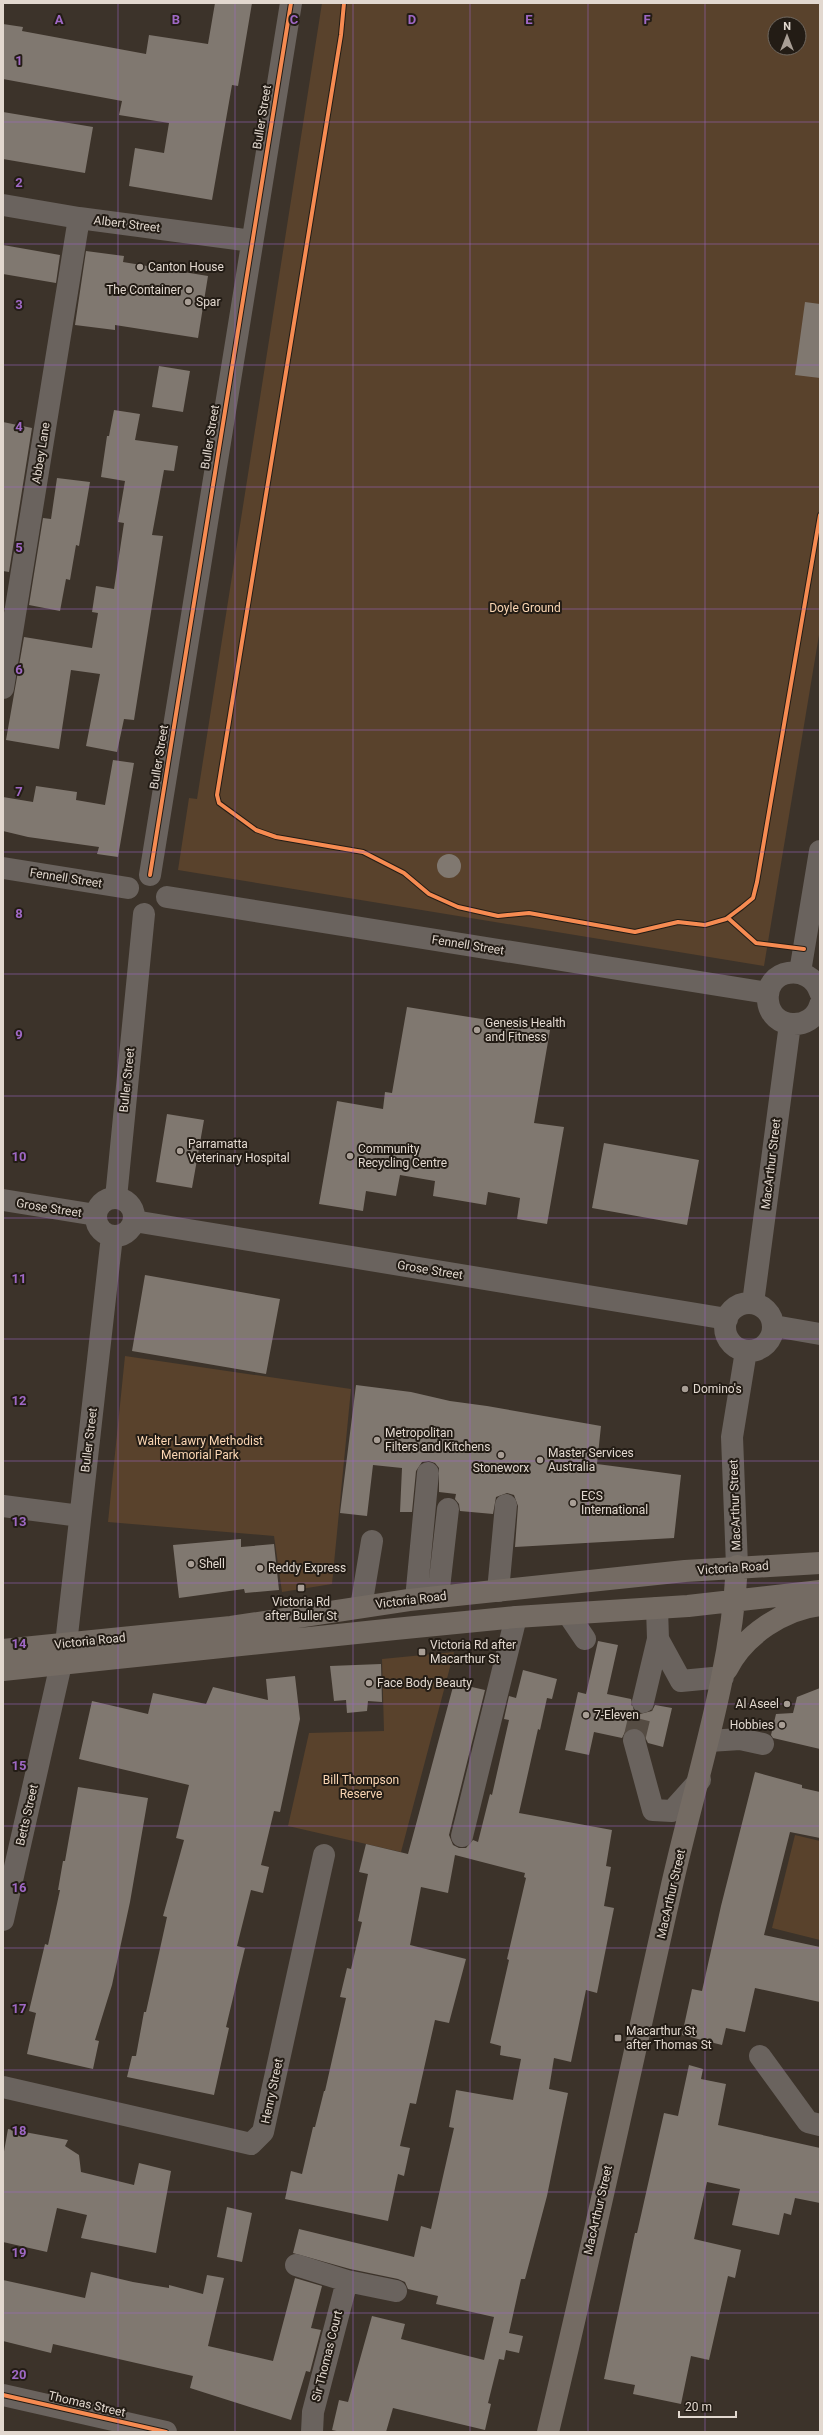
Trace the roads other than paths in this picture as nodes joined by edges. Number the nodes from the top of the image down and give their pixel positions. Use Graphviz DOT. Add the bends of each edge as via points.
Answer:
graph roads {
  1 [pos="291,3"];
  2 [pos="3,205"];
  3 [pos="79,218"];
  4 [pos="252,240"];
  5 [pos="3,688"];
  6 [pos="820,851"];
  7 [pos="3,868"];
  8 [pos="150,875"];
  9 [pos="128,888"];
  10 [pos="167,897"];
  11 [pos="144,914"];
  12 [pos="800,972"];
  13 [pos="820,992"];
  14 [pos="768,993"];
  15 [pos="820,1005"];
  16 [pos="790,1024"];
  17 [pos="116,1198"];
  18 [pos="3,1200"];
  19 [pos="96,1215"];
  20 [pos="134,1221"];
  21 [pos="112,1236"];
  22 [pos="753,1303"];
  23 [pos="727,1319"];
  24 [pos="774,1326"];
  25 [pos="820,1334"];
  26 [pos="746,1350"];
  27 [pos="428,1473"];
  28 [pos="506,1505"];
  29 [pos="3,1506"];
  30 [pos="448,1510"];
  31 [pos="80,1516"];
  32 [pos="372,1541"];
  33 [pos="820,1563"];
  34 [pos="737,1566"];
  35 [pos="498,1591"];
  36 [pos="820,1591"];
  37 [pos="438,1597"];
  38 [pos="416,1599"];
  39 [pos="735,1601"];
  40 [pos="820,1605"];
  41 [pos="361,1607"];
  42 [pos="657,1608"];
  43 [pos="568,1614"];
  44 [pos="516,1617"];
  45 [pos="585,1639"];
  46 [pos="658,1639"];
  47 [pos="3,1650"];
  48 [pos="64,1654"];
  49 [pos="3,1670"];
  50 [pos="723,1677"];
  51 [pos="643,1702"];
  52 [pos="634,1740"];
  53 [pos="709,1741"];
  54 [pos="763,1744"];
  55 [pos="700,1780"];
  56 [pos="462,1836"];
  57 [pos="324,1855"];
  58 [pos="3,1920"];
  59 [pos="760,2056"];
  60 [pos="3,2087"];
  61 [pos="820,2125"];
  62 [pos="296,2265"];
  63 [pos="347,2281"];
  64 [pos="396,2290"];
  65 [pos="3,2395"];
  66 [pos="166,2432"];
  67 [pos="312,2432"];
  68 [pos="548,2432"];
  1 -- 4 [label="street, Buller Street"];
  2 -- 3 [label="street, Albert Street"];
  3 -- 4 [label="street, Albert Street"];
  3 -- 5 [label="street, Abbey Lane"];
  4 -- 8 [label="street, Buller Street"];
  6 -- 12 [label="street"];
  7 -- 9 [label="street, Fennell Street"];
  8 -- 9 [label="street" via="136,877"];
  8 -- 10 [label="street" via="164,882"];
  9 -- 11 [label="street" via="130,904"];
  10 -- 11 [label="street" via="159,910"];
  10 -- 14 [label="street, Fennell Street"];
  11 -- 17 [label="street, Buller Street"];
  12 -- 13 [label="street" via="813,980"];
  12 -- 14 [label="street" via="783,974 776,979"];
  14 -- 16 [label="street" via="768,1002 775,1017"];
  15 -- 16 [label="street" via="810,1020"];
  16 -- 22 [label="street, MacArthur Street"];
  17 -- 19 [label="street" via="100,1205"];
  17 -- 20 [label="street" via="130,1206"];
  18 -- 19 [label="street, Grose Street"];
  19 -- 21 [label="street" via="98,1226"];
  20 -- 21 [label="street" via="128,1231"];
  20 -- 23 [label="street, Grose Street"];
  21 -- 31 [label="street, Buller Street"];
  22 -- 23 [label="street" via="737,1306"];
  22 -- 24 [label="street" via="768,1311"];
  23 -- 26 [label="street" via="725,1327 731,1343"];
  24 -- 25 [label="street"];
  24 -- 26 [label="street" via="768,1342 762,1347"];
  26 -- 34 [label="street, MacArthur Street" via="732,1437"];
  27 -- 38 [label="street"];
  28 -- 35 [label="street"];
  29 -- 31 [label="street"];
  30 -- 37 [label="street"];
  31 -- 48 [label="street, Buller Street"];
  32 -- 41 [label="street"];
  33 -- 34 [label="main road, Victoria Road"];
  34 -- 35 [label="main road, Victoria Road"];
  34 -- 39 [label="main road, MacArthur Street"];
  35 -- 37 [label="main road, Victoria Road"];
  36 -- 39 [label="main road, Victoria Road"];
  37 -- 38 [label="main road, Victoria Road"];
  38 -- 41 [label="main road, Victoria Road"];
  39 -- 42 [label="main road, Victoria Road"];
  39 -- 50 [label="main road, MacArthur Street"];
  40 -- 50 [label="main road" via="790,1613 762,1629 739,1651"];
  41 -- 48 [label="main road, Victoria Road"];
  42 -- 43 [label="main road, Victoria Road"];
  42 -- 46 [label="street"];
  43 -- 44 [label="main road, Victoria Road"];
  43 -- 45 [label="street"];
  44 -- 48 [label="main road, Victoria Road"];
  44 -- 56 [label="street"];
  46 -- 50 [label="street" via="681,1681"];
  46 -- 51 [label="street"];
  47 -- 48 [label="main road, Victoria Road"];
  48 -- 49 [label="main road, Victoria Road"];
  48 -- 58 [label="street, Betts Street"];
  50 -- 53 [label="main road, MacArthur Street"];
  52 -- 55 [label="street" via="653,1810 672,1812"];
  53 -- 54 [label="street" via="740,1739"];
  53 -- 55 [label="main road, MacArthur Street"];
  55 -- 68 [label="main road, MacArthur Street" via="675,1874"];
  57 -- 60 [label="street, Henry Street" via="263,2132 251,2144"];
  59 -- 61 [label="street" via="808,2122"];
  62 -- 63 [label="street"];
  63 -- 64 [label="street"];
  63 -- 67 [label="street, Sir Thomas Court" via="313,2412"];
  65 -- 66 [label="street, Thomas Street"];
}
